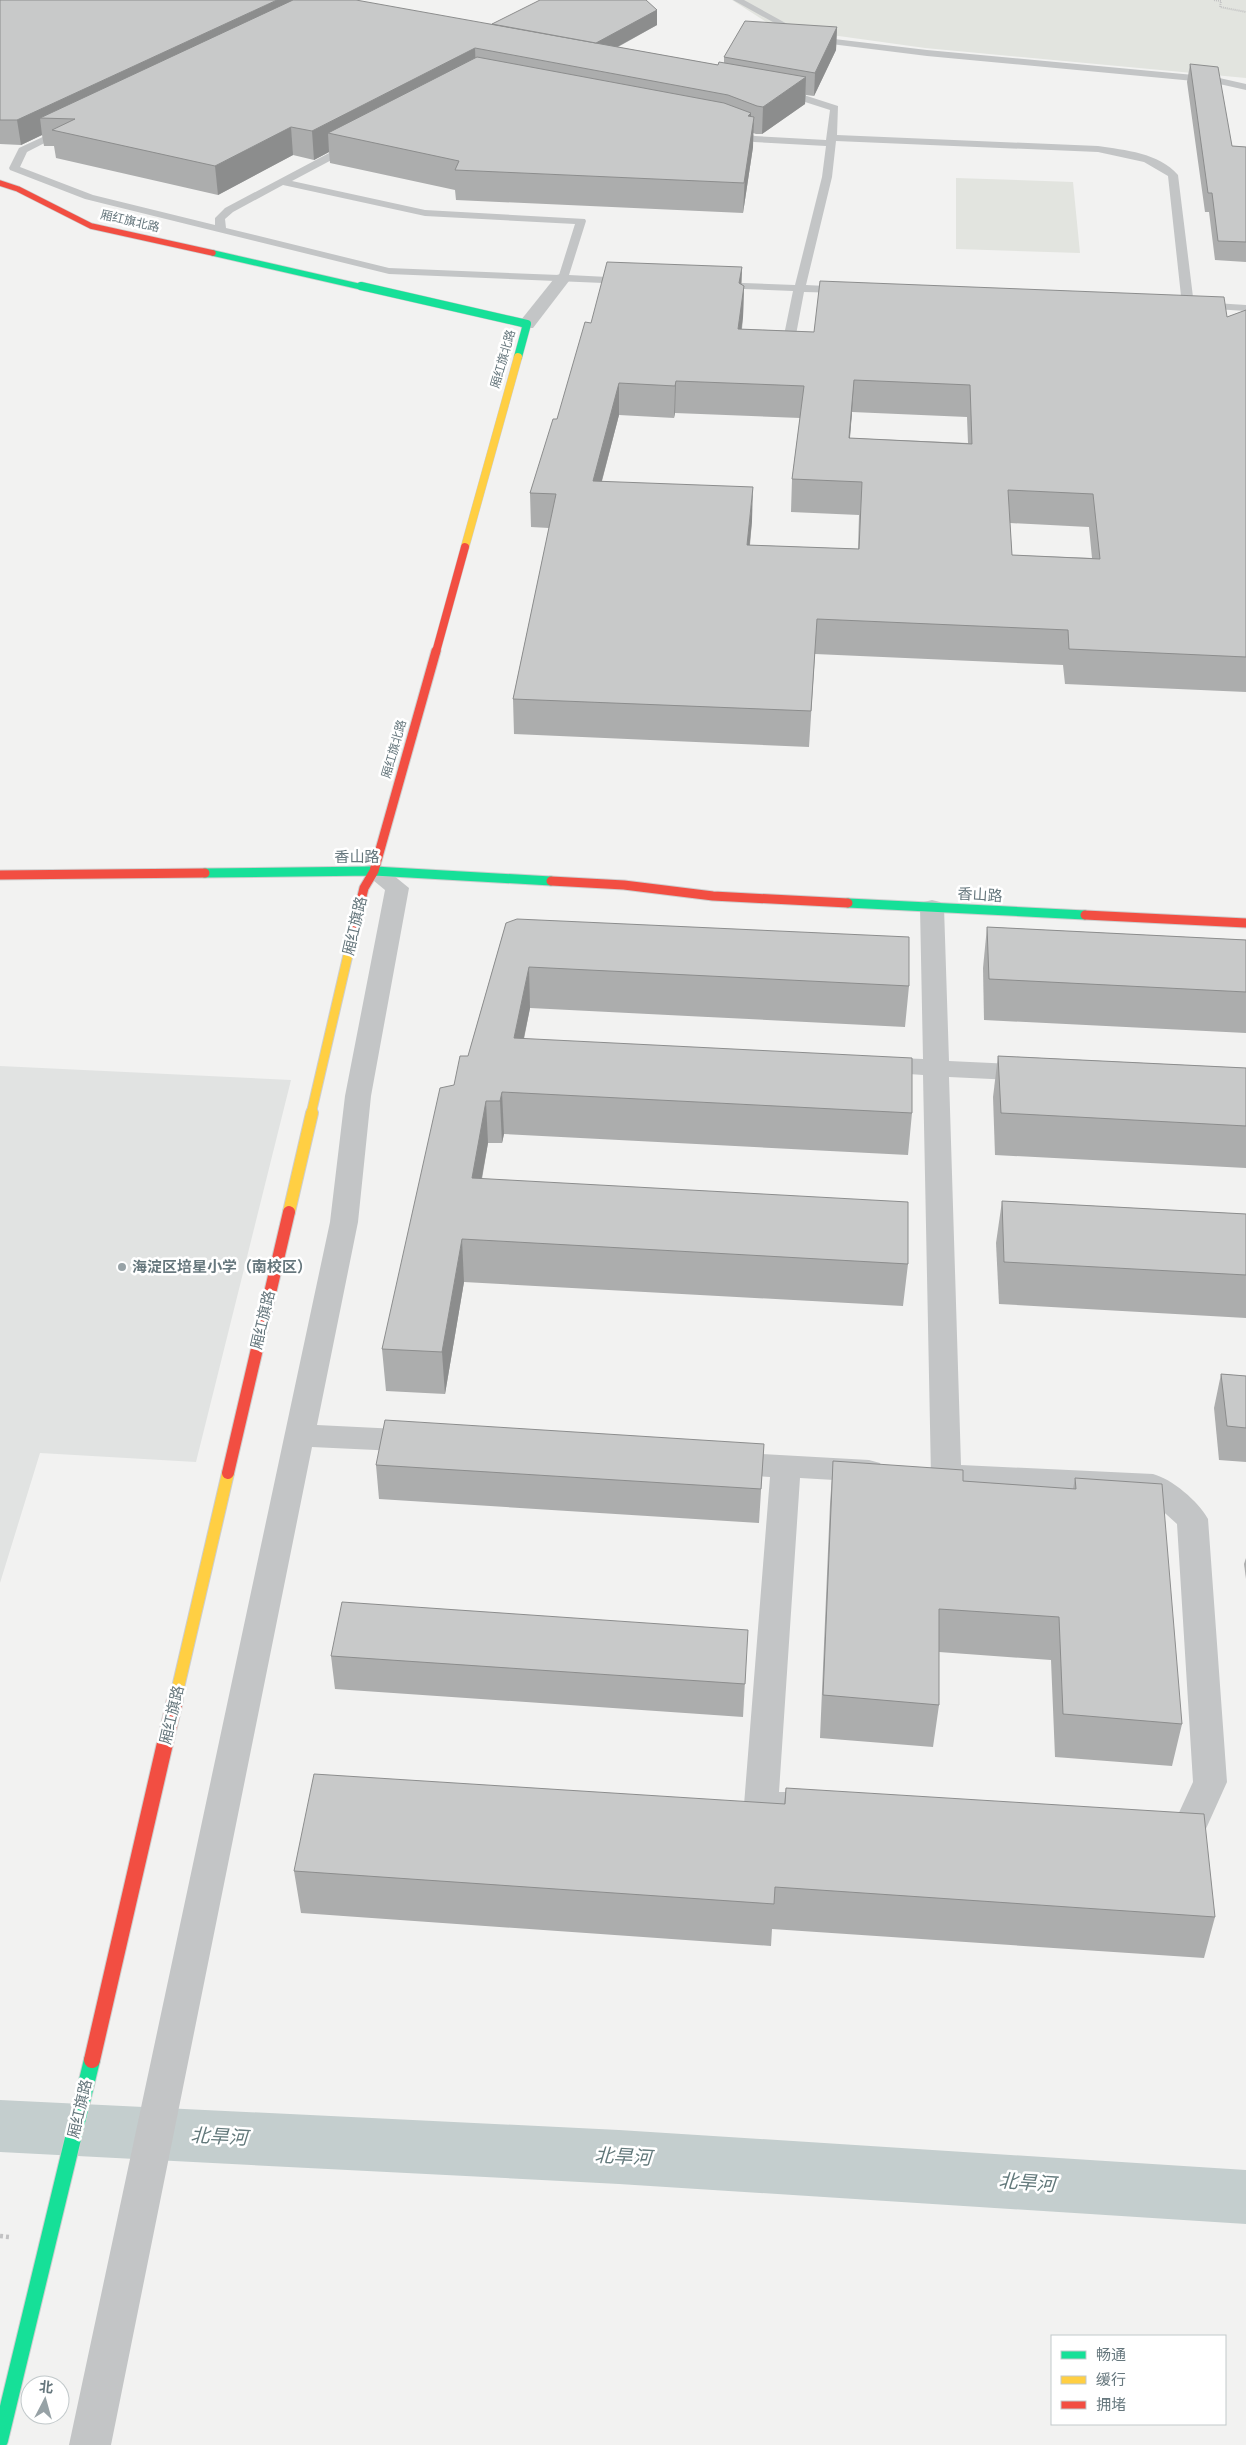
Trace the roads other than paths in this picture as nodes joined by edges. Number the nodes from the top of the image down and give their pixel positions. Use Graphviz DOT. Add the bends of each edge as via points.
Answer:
graph roads {
  1 [pos="737,0"];
  2 [pos="1246,87"];
  3 [pos="768,92"];
  4 [pos="76,125"];
  5 [pos="718,126"];
  6 [pos="831,141"];
  7 [pos="358,142"];
  8 [pos="282,182"];
  9 [pos="0,183"];
  10 [pos="221,229"];
  11 [pos="563,278"];
  12 [pos="642,282"];
  13 [pos="710,284"];
  14 [pos="799,288"];
  15 [pos="859,291"];
  16 [pos="1183,305"];
  17 [pos="1246,308"];
  18 [pos="527,324"];
  19 [pos="789,340"];
  20 [pos="0,875"];
  21 [pos="379,885"];
  22 [pos="713,896"];
  23 [pos="641,900"];
  24 [pos="932,907"];
  25 [pos="1246,924"];
  26 [pos="848,1064"];
  27 [pos="936,1068"];
  28 [pos="1052,1074"];
  29 [pos="302,1434"];
  30 [pos="442,1442"];
  31 [pos="698,1461"];
  32 [pos="786,1467"];
  33 [pos="921,1474"];
  34 [pos="820,1808"];
  35 [pos="1138,1829"];
  36 [pos="0,2440"];
  37 [pos="90,2445"];
  1 -- 2 [label="lane" via="807,38 927,54 1215,80"];
  3 -- 6 [label="lane" via="835,108"];
  4 -- 10 [label="lane" via="23,150 14,168 89,197"];
  5 -- 6 [label="lane" via="754,139"];
  6 -- 14 [label="lane" via="827,177"];
  6 -- 16 [label="lane" via="1098,149 1128,153 1161,165 1173,175"];
  7 -- 8 [label="lane"];
  8 -- 10 [label="lane" via="229,210 220,218"];
  8 -- 11 [label="lane" via="425,213 581,222"];
  9 -- 18 [label="street, 厢红旗北路" via="91,226"];
  10 -- 11 [label="lane" via="390,271"];
  11 -- 12 [label="lane"];
  11 -- 18 [label="street"];
  13 -- 14 [label="lane"];
  14 -- 15 [label="lane"];
  14 -- 19 [label="lane"];
  16 -- 17 [label="lane"];
  18 -- 21 [label="street, 厢红旗北路"];
  20 -- 21 [label="street, 香山路"];
  21 -- 22 [label="street, 香山路" via="624,884"];
  21 -- 29 [label="street" via="370,1021 350,1150 344,1222"];
  21 -- 36 [label="street, 厢红旗路"];
  22 -- 23 [label="street, 香山路"];
  22 -- 24 [label="street, 香山路"];
  24 -- 25 [label="street, 香山路"];
  24 -- 27 [label="street"];
  26 -- 27 [label="street"];
  27 -- 28 [label="street"];
  27 -- 33 [label="street"];
  29 -- 30 [label="street"];
  29 -- 37 [label="street"];
  31 -- 32 [label="street"];
  32 -- 33 [label="street"];
  32 -- 34 [label="street" via="761,1805"];
  33 -- 35 [label="street" via="1153,1485 1192,1519 1210,1782 1188,1832"];
}
